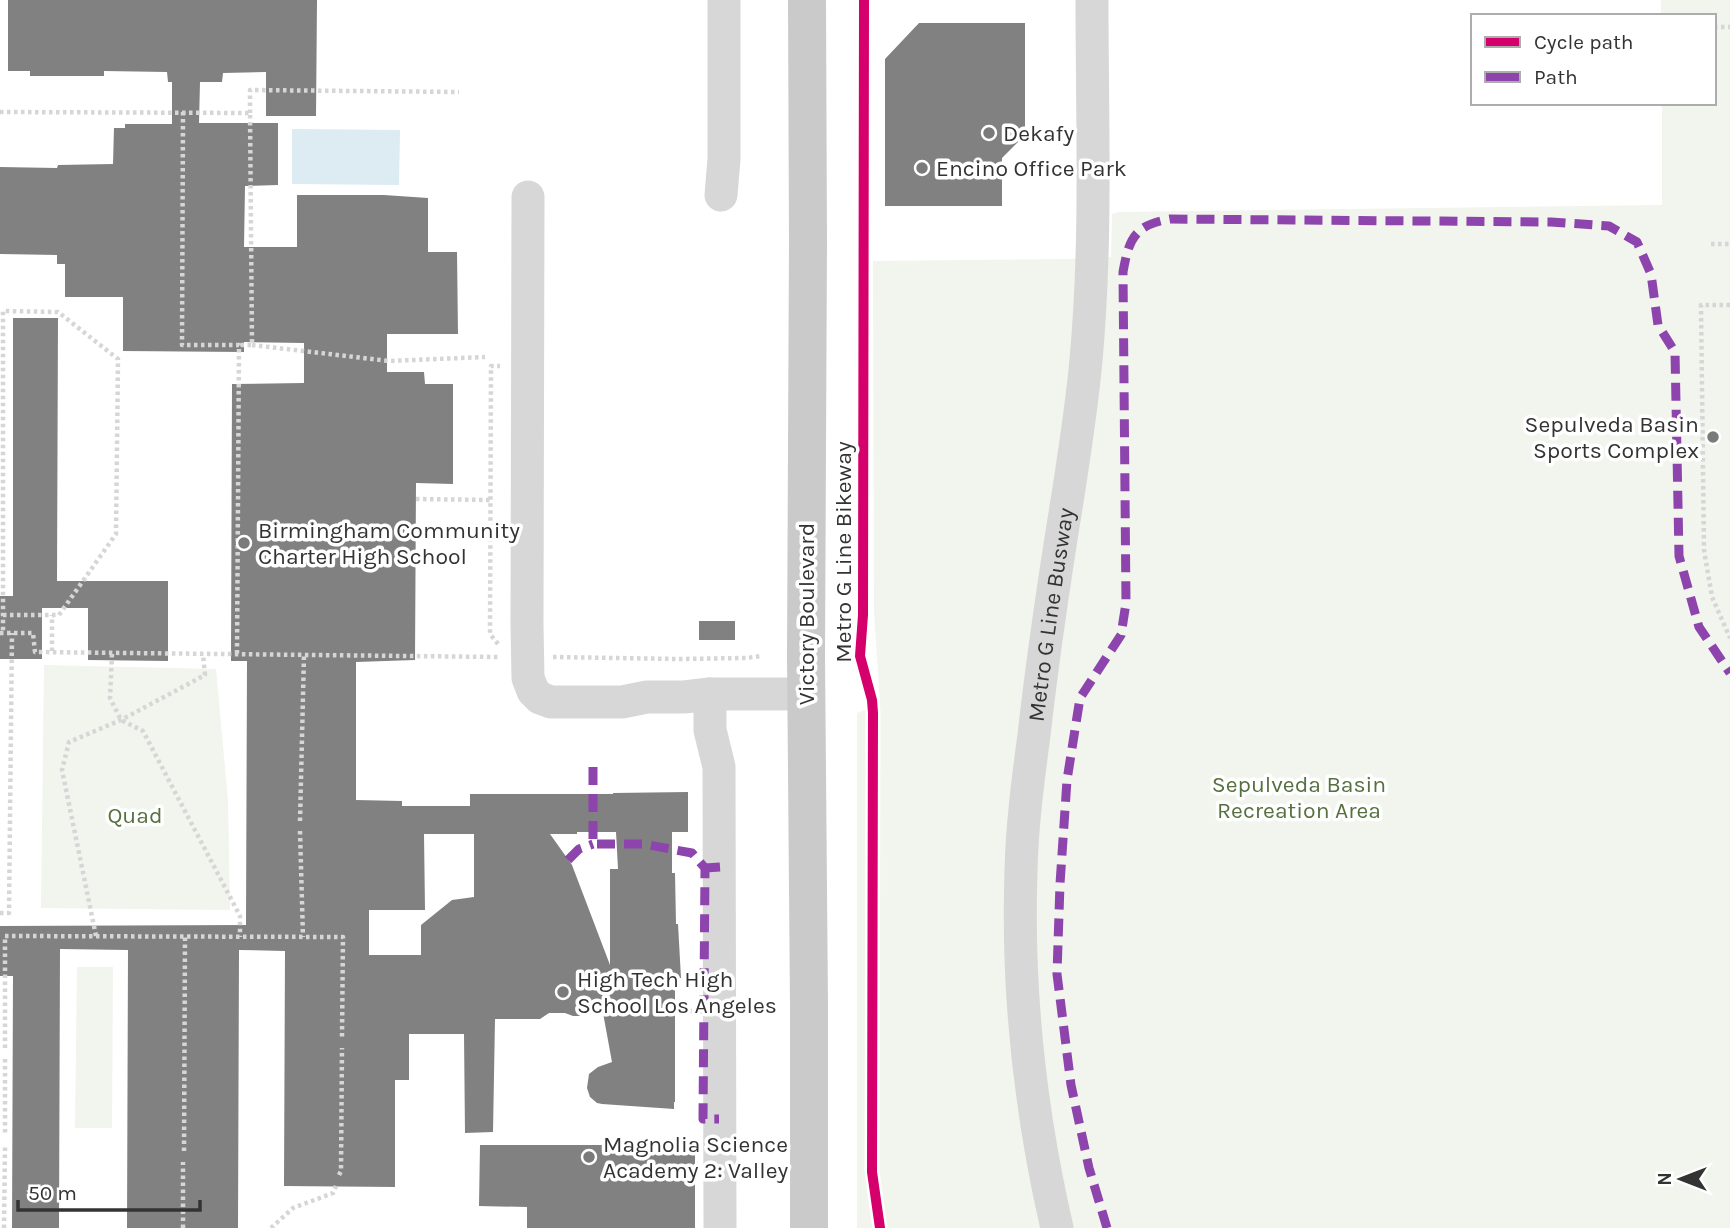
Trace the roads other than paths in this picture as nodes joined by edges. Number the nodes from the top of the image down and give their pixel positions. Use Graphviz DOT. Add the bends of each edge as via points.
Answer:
graph roads {
  1 [pos="724,0"];
  2 [pos="807,0"];
  3 [pos="1092,0"];
  4 [pos="721,195"];
  5 [pos="528,197"];
  6 [pos="710,694"];
  7 [pos="806,694"];
  8 [pos="720,1228"];
  9 [pos="809,1228"];
  10 [pos="1057,1228"];
  1 -- 4 [label="lane"];
  2 -- 7 [label="main road, Victory Boulevard"];
  3 -- 10 [label="lane, Metro G Line Busway" via="1092,250 1086,362 1043,659 1021,870 1026,1041"];
  5 -- 6 [label="lane" via="528,678 533,691 551,702 622,702"];
  6 -- 7 [label="lane"];
  6 -- 8 [label="lane" via="710,730 719,767"];
  7 -- 9 [label="main road, Victory Boulevard"];
}
